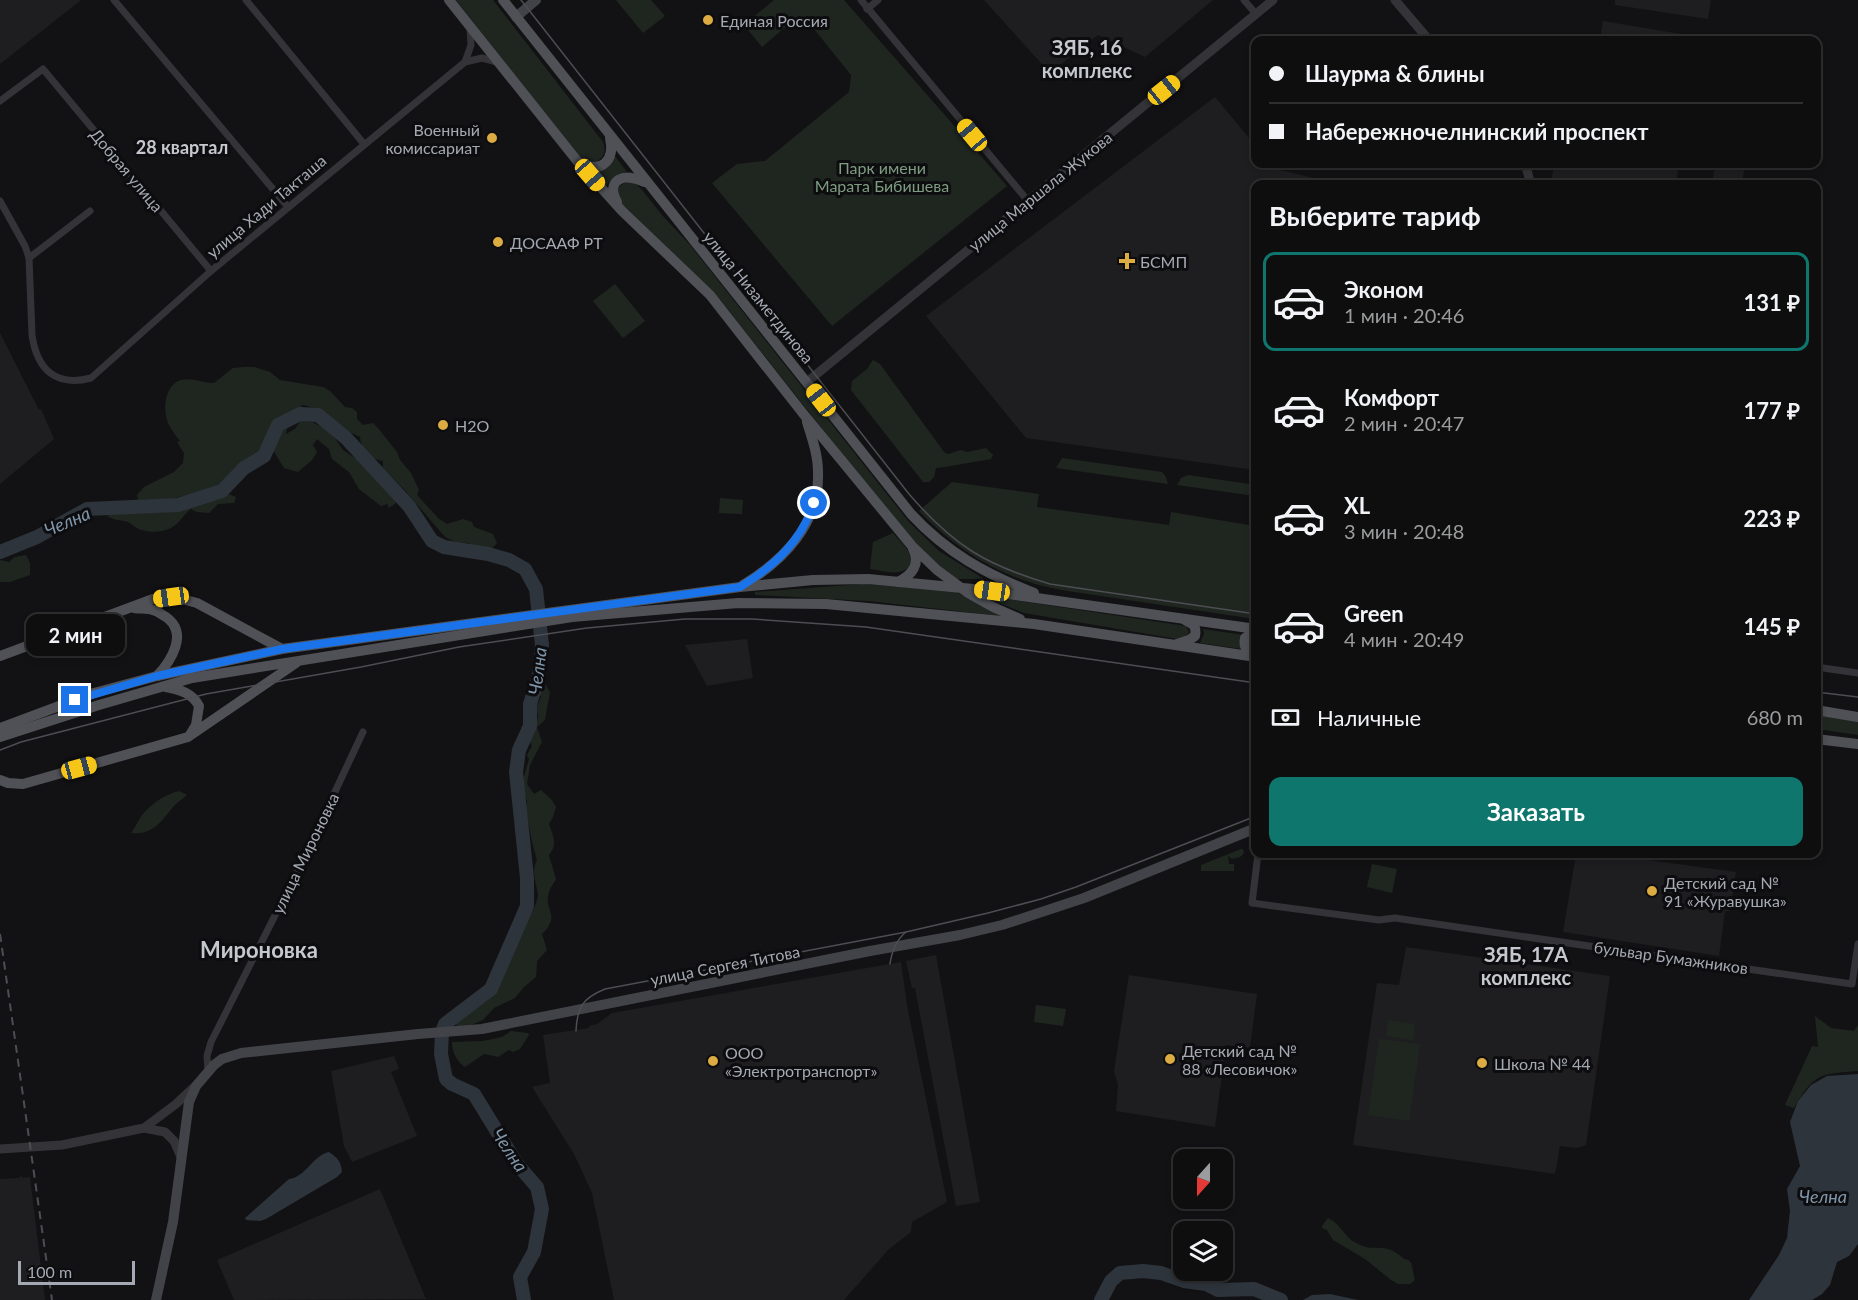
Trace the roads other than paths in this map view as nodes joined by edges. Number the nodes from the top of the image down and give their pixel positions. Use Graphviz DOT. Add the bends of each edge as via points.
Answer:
graph roads {
  1 [pos="114,0"];
  2 [pos="246,0"];
  3 [pos="450,0"];
  4 [pos="503,0"];
  5 [pos="536,0"];
  6 [pos="861,0"];
  7 [pos="878,0"];
  8 [pos="1244,0"];
  9 [pos="1273,0"];
  10 [pos="1395,0"];
  11 [pos="867,9"];
  12 [pos="1256,14"];
  13 [pos="516,17"];
  14 [pos="469,24"];
  15 [pos="1425,36"];
  16 [pos="465,62"];
  17 [pos="500,63"];
  18 [pos="0,101"];
  19 [pos="609,134"];
  20 [pos="364,144"];
  21 [pos="578,162"];
  22 [pos="650,185"];
  23 [pos="0,201"];
  24 [pos="1028,201"];
  25 [pos="288,207"];
  26 [pos="90,212"];
  27 [pos="622,212"];
  28 [pos="29,258"];
  29 [pos="211,271"];
  30 [pos="807,382"];
  31 [pos="805,416"];
  32 [pos="912,546"];
  33 [pos="898,582"];
  34 [pos="740,587"];
  35 [pos="961,588"];
  36 [pos="1048,599"];
  37 [pos="131,608"];
  38 [pos="572,613"];
  39 [pos="1180,618"];
  40 [pos="1035,624"];
  41 [pos="484,626"];
  42 [pos="1251,629"];
  43 [pos="1251,634"];
  44 [pos="1174,645"];
  45 [pos="282,649"];
  46 [pos="1251,653"];
  47 [pos="0,656"];
  48 [pos="1251,656"];
  49 [pos="303,659"];
  50 [pos="1821,668"];
  51 [pos="1858,673"];
  52 [pos="157,676"];
  53 [pos="163,686"];
  54 [pos="1821,711"];
  55 [pos="1858,717"];
  56 [pos="363,732"];
  57 [pos="1,734"];
  58 [pos="188,737"];
  59 [pos="1821,740"];
  60 [pos="1858,744"];
  61 [pos="0,780"];
  62 [pos="1251,830"];
  63 [pos="1258,858"];
  64 [pos="1858,945"];
  65 [pos="208,1071"];
  66 [pos="196,1086"];
  67 [pos="144,1128"];
  68 [pos="0,1149"];
  69 [pos="181,1157"];
  70 [pos="156,1300"];
  1 -- 25 [label="street"];
  2 -- 20 [label="street"];
  3 -- 14 [label="main road"];
  4 -- 13 [label="main road, улица Низаметдинова"];
  5 -- 13 [label="main road"];
  6 -- 11 [label="street"];
  7 -- 11 [label="street"];
  8 -- 12 [label="street"];
  9 -- 12 [label="street, улица Маршала Жукова"];
  10 -- 15 [label="street"];
  11 -- 24 [label="street"];
  12 -- 24 [label="street, улица Маршала Жукова"];
  13 -- 19 [label="main road, улица Низаметдинова"];
  14 -- 16 [label="street" via="471,45"];
  14 -- 17 [label="main road"];
  16 -- 17 [label="street" via="482,58"];
  16 -- 20 [label="street, улица Хади Такташа"];
  17 -- 21 [label="main road"];
  18 -- 29 [label="street, Добрая улица" via="43,69"];
  19 -- 21 [label="main road" via="612,148 606,162 589,167"];
  19 -- 22 [label="main road, улица Низаметдинова"];
  20 -- 25 [label="street, улица Хади Такташа"];
  21 -- 27 [label="main road"];
  22 -- 27 [label="main road" via="635,177 618,179 612,194"];
  22 -- 30 [label="main road, улица Низаметдинова"];
  23 -- 28 [label="street"];
  24 -- 30 [label="street, улица Маршала Жукова"];
  25 -- 29 [label="street, улица Хади Такташа"];
  26 -- 28 [label="street"];
  27 -- 31 [label="main road" via="710,295"];
  28 -- 29 [label="street, улица Хади Такташа" via="34,347 50,374 76,382 91,378"];
  30 -- 36 [label="main road, улица Низаметдинова" via="927,531 969,563"];
  31 -- 32 [label="main road"];
  31 -- 34 [label="main road" via="818,471 809,518 794,542 766,571"];
  32 -- 33 [label="main road" via="915,566"];
  32 -- 35 [label="main road"];
  33 -- 34 [label="main road" via="849,579"];
  33 -- 35 [label="main road"];
  34 -- 38 [label="main road"];
  35 -- 36 [label="main road"];
  35 -- 40 [label="main road" via="993,607"];
  36 -- 39 [label="main road"];
  37 -- 45 [label="main road" via="171,597 197,603"];
  37 -- 47 [label="main road"];
  37 -- 52 [label="main road" via="154,610 171,621 177,636 175,650"];
  38 -- 40 [label="main road" via="792,602"];
  38 -- 41 [label="main road"];
  39 -- 42 [label="main road"];
  39 -- 44 [label="main road" via="1193,624 1195,636"];
  40 -- 44 [label="main road"];
  41 -- 45 [label="main road"];
  41 -- 49 [label="main road"];
  43 -- 46 [label="main road" via="1244,643"];
  44 -- 48 [label="main road"];
  45 -- 52 [label="main road"];
  49 -- 53 [label="main road"];
  49 -- 58 [label="main road"];
  50 -- 51 [label="street"];
  52 -- 57 [label="main road" via="94,693"];
  53 -- 57 [label="main road"];
  53 -- 58 [label="main road" via="193,696 199,706 196,725"];
  54 -- 55 [label="main road"];
  56 -- 65 [label="street, улица Мироновка" via="211,1042"];
  58 -- 61 [label="main road" via="22,784"];
  59 -- 60 [label="main road"];
  62 -- 65 [label="main road, улица Сергея Титова" via="1094,894 960,935 482,1029 241,1053 222,1059"];
  63 -- 64 [label="street, бульвар Бумажников" via="1252,903 1379,920 1395,918 1852,984"];
  65 -- 66 [label="main road, улица Сергея Титова"];
  66 -- 67 [label="street"];
  66 -- 69 [label="main road" via="189,1102"];
  67 -- 68 [label="street" via="62,1144"];
  67 -- 69 [label="street" via="165,1132"];
  69 -- 70 [label="main road" via="173,1222"];
}
